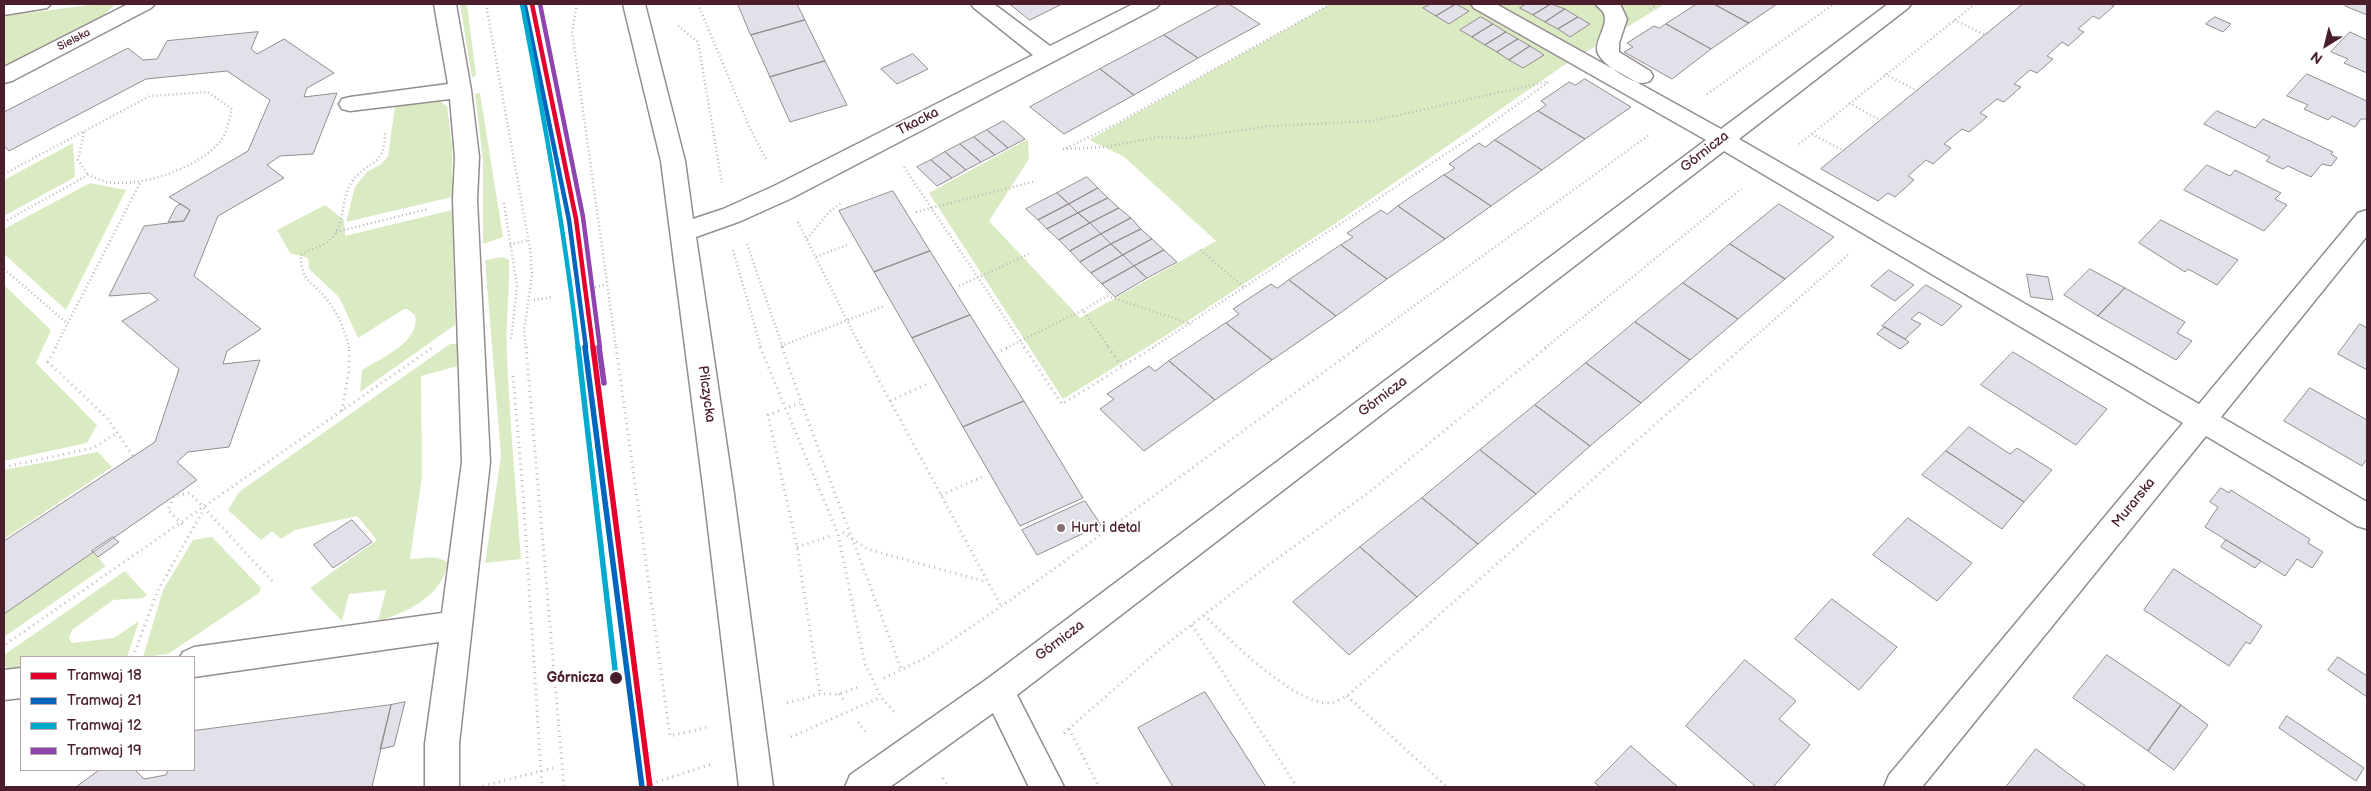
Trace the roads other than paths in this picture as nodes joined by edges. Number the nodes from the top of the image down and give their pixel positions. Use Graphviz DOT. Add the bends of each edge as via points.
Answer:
graph roads {
  1 [pos="40,4"];
  2 [pos="144,4"];
  3 [pos="445,4"];
  4 [pos="634,4"];
  5 [pos="981,4"];
  6 [pos="1149,4"];
  7 [pos="1481,4"];
  8 [pos="1606,4"];
  9 [pos="1901,4"];
  10 [pos="4,9"];
  11 [pos="1049,56"];
  12 [pos="4,76"];
  13 [pos="460,90"];
  14 [pos="350,104"];
  15 [pos="1673,113"];
  16 [pos="1721,140"];
  17 [pos="2367,219"];
  18 [pos="684,232"];
  19 [pos="2202,420"];
  20 [pos="2367,517"];
  21 [pos="458,625"];
  22 [pos="195,662"];
  23 [pos="20,682"];
  24 [pos="4,684"];
  25 [pos="998,690"];
  26 [pos="442,787"];
  27 [pos="756,787"];
  28 [pos="862,787"];
  29 [pos="1047,787"];
  30 [pos="1901,787"];
  1 -- 10 [label="street"];
  2 -- 12 [label="street, Sielska"];
  3 -- 13 [label="street"];
  4 -- 18 [label="street, Pilczycka" via="673,161"];
  5 -- 11 [label="street"];
  6 -- 11 [label="street, Tkacka"];
  7 -- 15 [label="street"];
  8 -- 15 [label="street" via="1616,19 1608,52 1613,59 1675,96"];
  9 -- 16 [label="street, Górnicza"];
  11 -- 18 [label="street, Tkacka" via="783,192"];
  13 -- 14 [label="street"];
  13 -- 21 [label="street" via="467,158 465,200 476,462"];
  15 -- 16 [label="street"];
  16 -- 19 [label="street"];
  16 -- 25 [label="street, Górnicza"];
  17 -- 19 [label="street, Murarska"];
  18 -- 27 [label="street, Pilczycka"];
  19 -- 20 [label="street"];
  19 -- 30 [label="street, Murarska"];
  21 -- 22 [label="street"];
  21 -- 26 [label="street" via="442,744"];
  23 -- 24 [label="street"];
  25 -- 28 [label="street, Górnicza"];
  25 -- 29 [label="street"];
}
